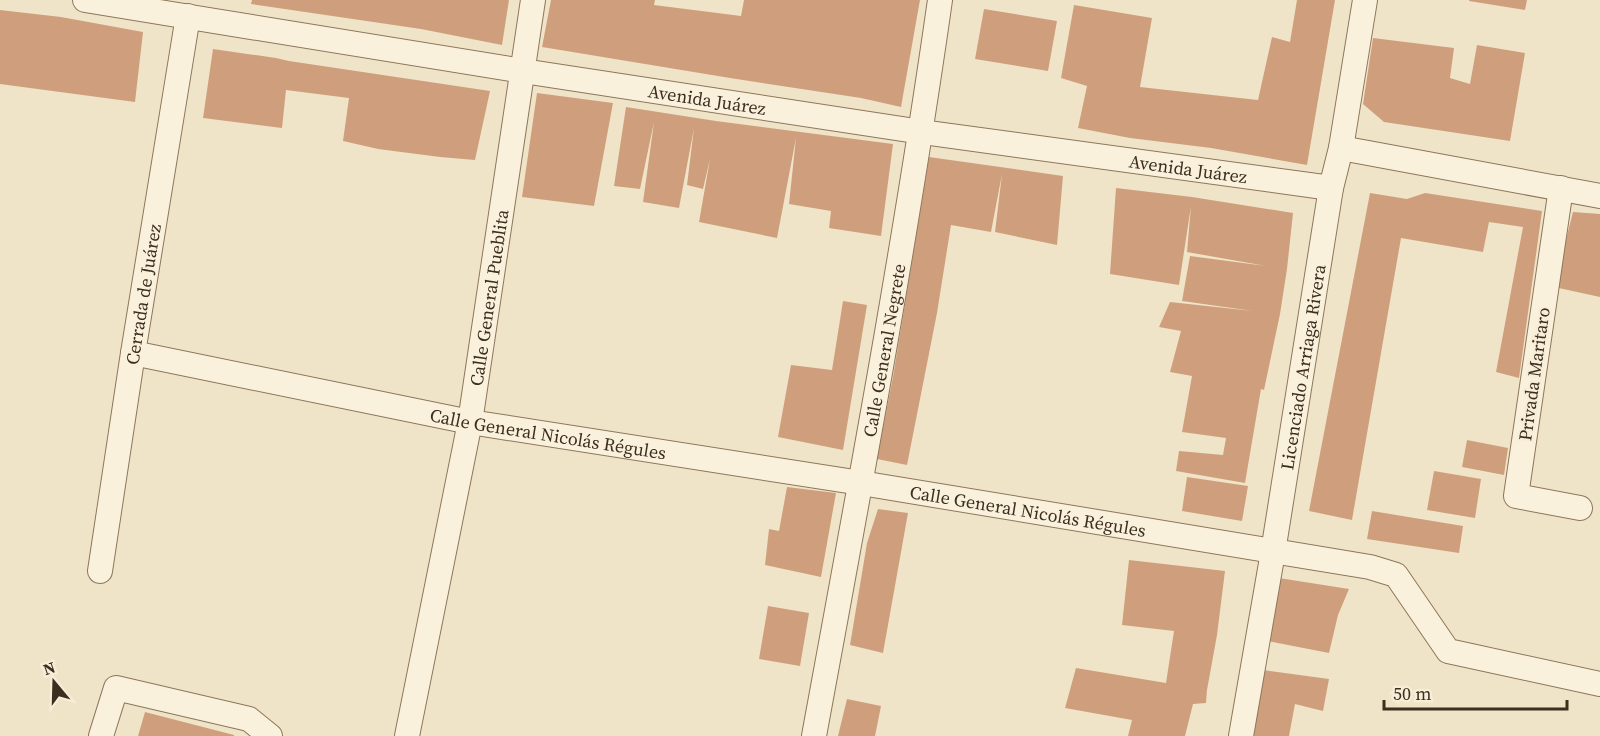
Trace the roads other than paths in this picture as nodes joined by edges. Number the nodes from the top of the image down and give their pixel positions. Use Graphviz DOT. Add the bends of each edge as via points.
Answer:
graph roads {
  1 [pos="85,0"];
  2 [pos="533,0"];
  3 [pos="940,0"];
  4 [pos="1365,0"];
  5 [pos="174,10"];
  6 [pos="522,71"];
  7 [pos="922,132"];
  8 [pos="1341,148"];
  9 [pos="1331,188"];
  10 [pos="1561,188"];
  11 [pos="1600,196"];
  12 [pos="133,353"];
  13 [pos="470,422"];
  14 [pos="861,483"];
  15 [pos="1580,508"];
  16 [pos="1273,552"];
  17 [pos="100,571"];
  18 [pos="1600,684"];
  19 [pos="101,736"];
  20 [pos="270,736"];
  21 [pos="407,736"];
  22 [pos="814,736"];
  23 [pos="1241,736"];
  1 -- 5 [label="street, Avenida Juárez"];
  2 -- 6 [label="street, Calle General Pueblita"];
  3 -- 7 [label="street, Calle General Negrete"];
  4 -- 8 [label="street, Licenciado Arriaga Rivera"];
  5 -- 6 [label="street, Avenida Juárez"];
  5 -- 12 [label="street, Cerrada de Juárez"];
  6 -- 7 [label="street, Avenida Juárez"];
  6 -- 13 [label="street, Calle General Pueblita"];
  7 -- 9 [label="street, Avenida Juárez"];
  7 -- 14 [label="street, Calle General Negrete"];
  8 -- 9 [label="street, Licenciado Arriaga Rivera"];
  8 -- 10 [label="street"];
  9 -- 16 [label="street, Licenciado Arriaga Rivera"];
  10 -- 11 [label="street"];
  10 -- 15 [label="street, Privada Maritaro" via="1516,496"];
  12 -- 13 [label="street, Calle General Nicolás Régules"];
  12 -- 17 [label="street, Cerrada de Juárez"];
  13 -- 14 [label="street, Calle General Nicolás Régules"];
  13 -- 21 [label="street, Calle General Pueblita"];
  14 -- 16 [label="street, Calle General Nicolás Régules"];
  14 -- 22 [label="street, Calle General Negrete"];
  16 -- 18 [label="street, Calle General Nicolás Régules" via="1370,567 1396,575 1448,651"];
  16 -- 23 [label="street, Licenciado Arriaga Rivera"];
  19 -- 20 [label="street" via="116,688 249,719"];
}
